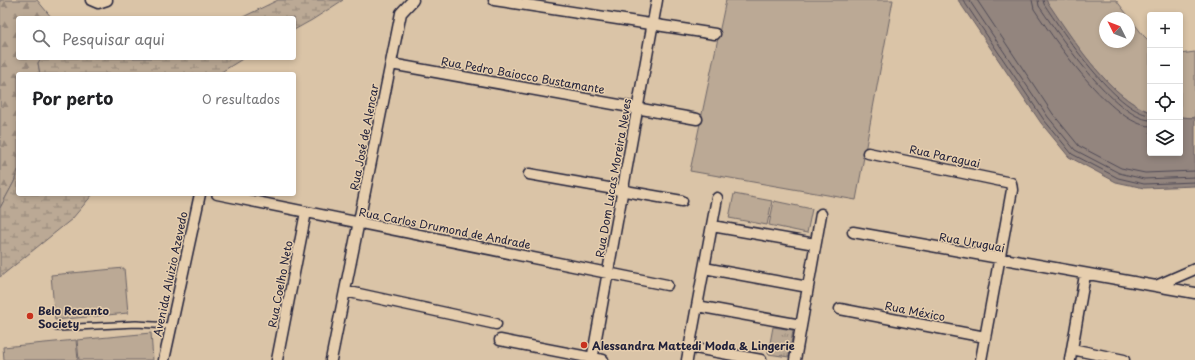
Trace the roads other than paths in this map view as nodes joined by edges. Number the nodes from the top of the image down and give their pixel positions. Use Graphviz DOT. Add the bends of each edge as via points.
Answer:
graph roads {
  1 [pos="91,0"];
  2 [pos="107,0"];
  3 [pos="413,0"];
  4 [pos="494,0"];
  5 [pos="657,0"];
  6 [pos="652,24"];
  7 [pos="715,34"];
  8 [pos="391,64"];
  9 [pos="637,108"];
  10 [pos="697,119"];
  11 [pos="868,153"];
  12 [pos="529,174"];
  13 [pos="623,190"];
  14 [pos="200,196"];
  15 [pos="227,196"];
  16 [pos="717,198"];
  17 [pos="682,201"];
  18 [pos="306,212"];
  19 [pos="821,214"];
  20 [pos="359,223"];
  21 [pos="712,226"];
  22 [pos="853,232"];
  23 [pos="815,244"];
  24 [pos="1000,259"];
  25 [pos="704,268"];
  26 [pos="1195,269"];
  27 [pos="608,273"];
  28 [pos="1085,275"];
  29 [pos="667,285"];
  30 [pos="1156,286"];
  31 [pos="808,287"];
  32 [pos="345,291"];
  33 [pos="1195,293"];
  34 [pos="697,306"];
  35 [pos="840,309"];
  36 [pos="496,324"];
  37 [pos="801,325"];
  38 [pos="171,326"];
  39 [pos="57,328"];
  40 [pos="985,336"];
  41 [pos="500,340"];
  42 [pos="690,347"];
  43 [pos="1072,349"];
  44 [pos="592,359"];
  45 [pos="164,360"];
  46 [pos="277,360"];
  47 [pos="331,360"];
  48 [pos="603,360"];
  49 [pos="687,360"];
  50 [pos="761,360"];
  51 [pos="795,360"];
  52 [pos="981,360"];
  53 [pos="1070,360"];
  54 [pos="1124,360"];
  1 -- 2 [label="street" via="98,3"];
  3 -- 8 [label="street, Rua José de Alencar" via="402,13"];
  4 -- 6 [label="street"];
  5 -- 6 [label="street, Rua Dom Lucas Moreira Neves"];
  6 -- 7 [label="street"];
  6 -- 9 [label="street, Rua Dom Lucas Moreira Neves"];
  8 -- 9 [label="street, Rua Pedro Baiocco Bustamante"];
  8 -- 20 [label="street, Rua José de Alencar"];
  9 -- 10 [label="street, Rua Pedro Baiocco Bustamante"];
  9 -- 13 [label="street, Rua Dom Lucas Moreira Neves"];
  11 -- 24 [label="street, Rua Paraguai" via="1011,184"];
  12 -- 13 [label="street"];
  13 -- 17 [label="street"];
  13 -- 27 [label="street, Rua Dom Lucas Moreira Neves"];
  14 -- 38 [label="street, Avenida Aluizio Azevedo"];
  15 -- 18 [label="street, Rua Carlos Drumond de Andrade"];
  16 -- 21 [label="street"];
  18 -- 20 [label="street, Rua Carlos Drumond de Andrade"];
  18 -- 46 [label="street, Rua Coelho Neto"];
  19 -- 23 [label="street"];
  20 -- 27 [label="street, Rua Carlos Drumond de Andrade"];
  20 -- 32 [label="street, Rua José de Alencar"];
  21 -- 23 [label="street"];
  21 -- 25 [label="street"];
  22 -- 24 [label="street, Rua Uruguai"];
  23 -- 31 [label="street"];
  24 -- 28 [label="street, Rua Uruguai"];
  24 -- 40 [label="street"];
  25 -- 31 [label="street"];
  25 -- 34 [label="street"];
  26 -- 30 [label="street"];
  27 -- 29 [label="street, Rua Carlos Drumond de Andrade"];
  27 -- 44 [label="street, Rua Dom Lucas Moreira Neves"];
  28 -- 30 [label="street, Rua Uruguai"];
  28 -- 43 [label="street"];
  30 -- 33 [label="street, Rua Uruguai"];
  31 -- 37 [label="street"];
  32 -- 36 [label="street"];
  32 -- 47 [label="street, Rua José de Alencar"];
  34 -- 37 [label="street"];
  34 -- 42 [label="street"];
  35 -- 40 [label="street, Rua México"];
  37 -- 51 [label="street"];
  38 -- 39 [label="lane" via="136,324"];
  38 -- 45 [label="street, Avenida Aluizio Azevedo"];
  40 -- 52 [label="street"];
  41 -- 44 [label="street"];
  42 -- 49 [label="street"];
  42 -- 50 [label="street"];
  43 -- 53 [label="street"];
  43 -- 54 [label="street"];
  44 -- 48 [label="street"];
}
